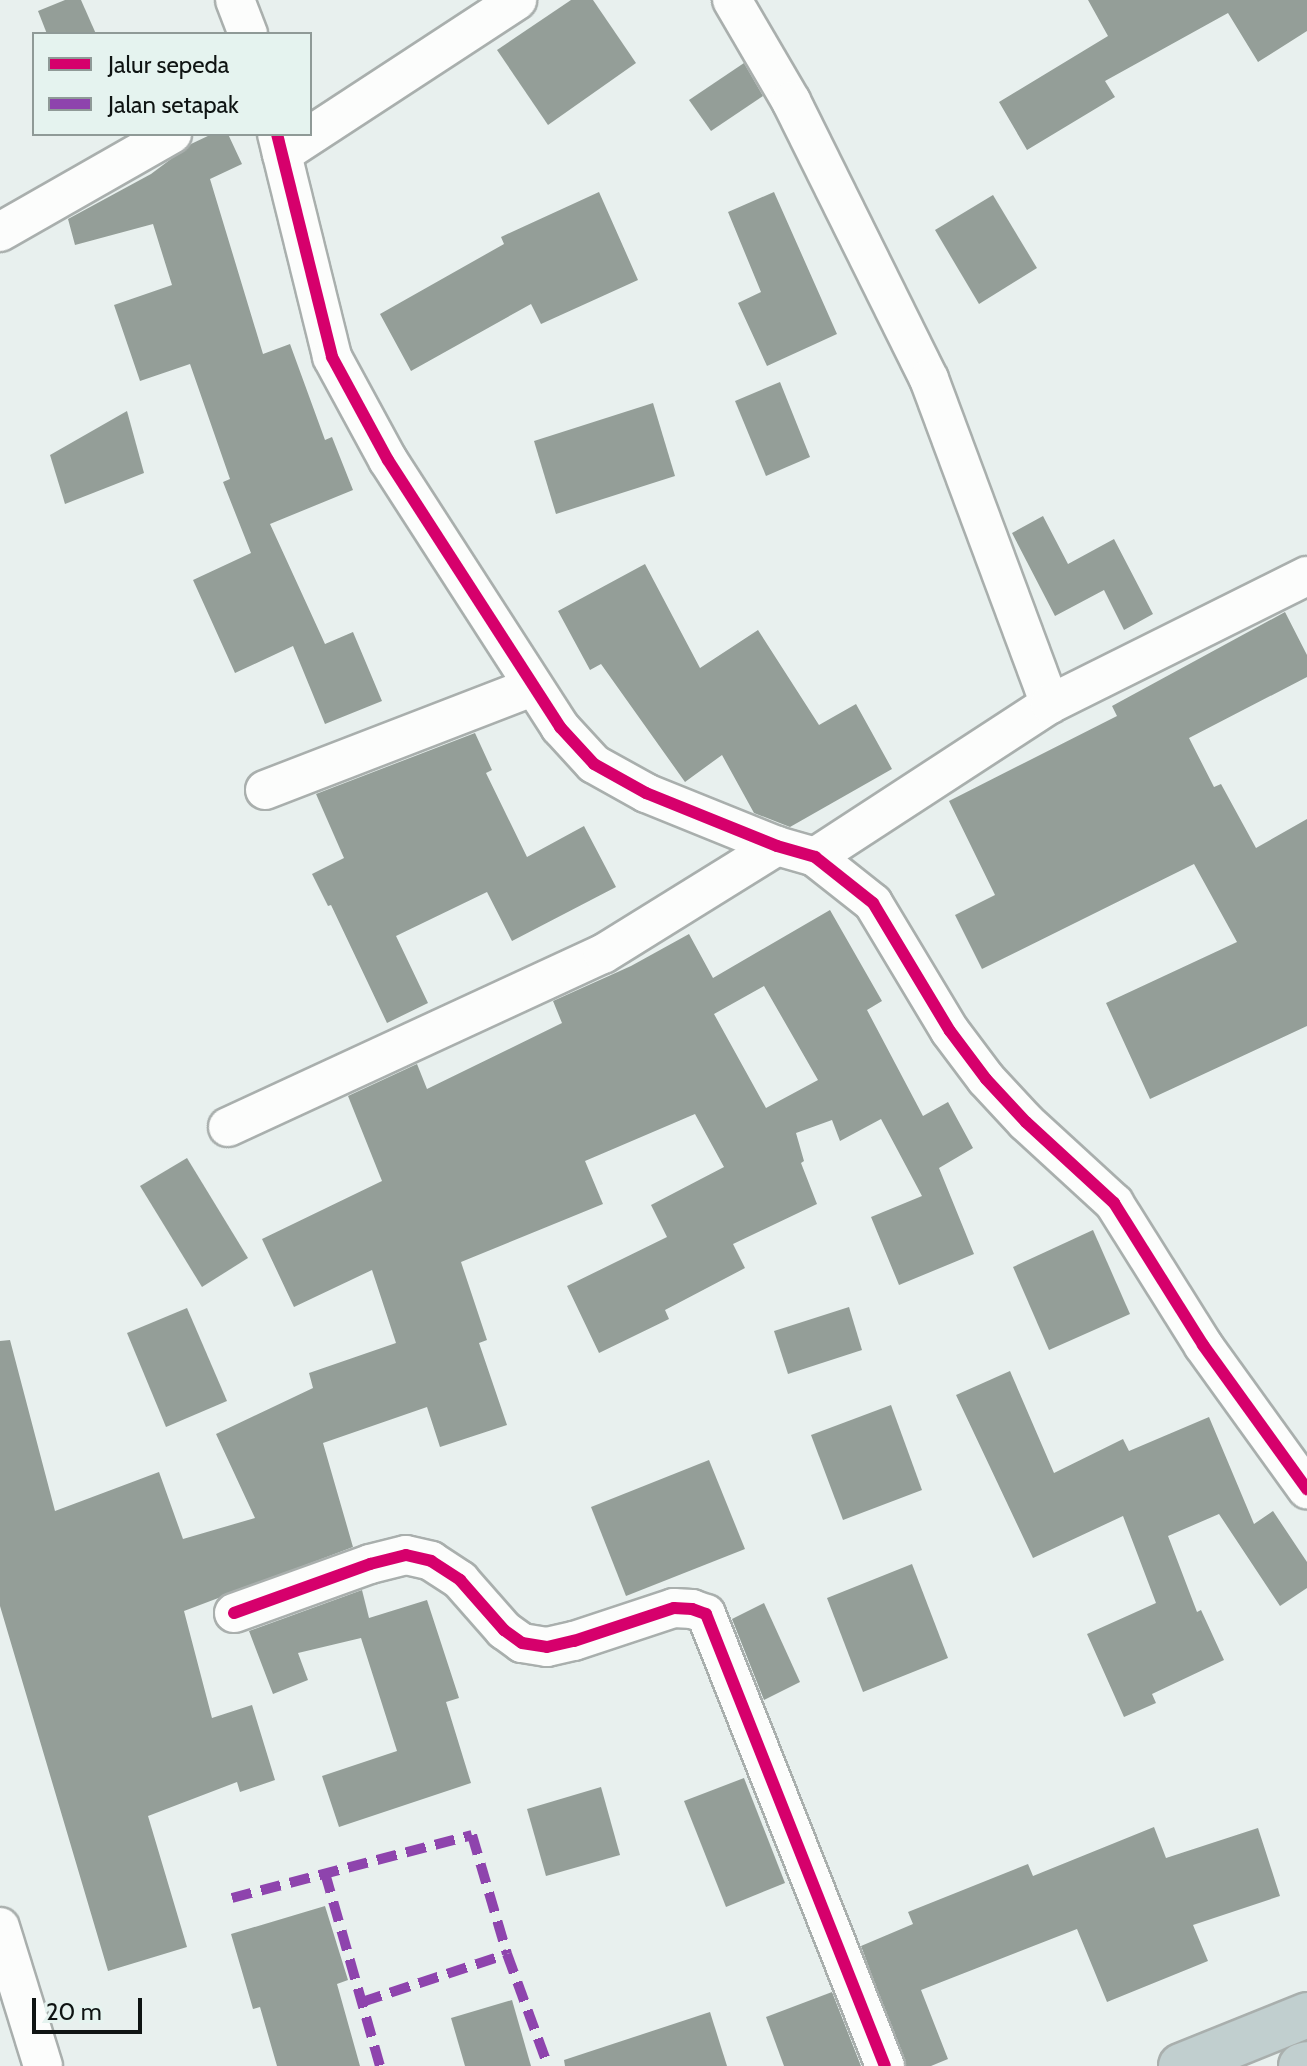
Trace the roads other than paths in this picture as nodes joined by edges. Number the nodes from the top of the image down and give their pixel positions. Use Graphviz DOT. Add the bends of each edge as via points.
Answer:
graph roads {
  1 [pos="235,0"];
  2 [pos="517,0"];
  3 [pos="732,0"];
  4 [pos="247,32"];
  5 [pos="312,125"];
  6 [pos="168,136"];
  7 [pos="280,144"];
  8 [pos="0,232"];
  9 [pos="1307,576"];
  10 [pos="532,687"];
  11 [pos="1050,704"];
  12 [pos="265,790"];
  13 [pos="777,846"];
  14 [pos="815,857"];
  15 [pos="228,1127"];
  16 [pos="1307,1489"];
  17 [pos="234,1613"];
  18 [pos="0,1927"];
  19 [pos="1307,2015"];
  20 [pos="1307,2064"];
  21 [pos="43,2066"];
  22 [pos="885,2066"];
  23 [pos="1181,2066"];
  24 [pos="1301,2066"];
  1 -- 4 [label="street"];
  2 -- 5 [label="street"];
  3 -- 11 [label="street" via="791,101 929,379"];
  6 -- 8 [label="street"];
  7 -- 10 [label="street" via="332,357 388,460"];
  9 -- 11 [label="street"];
  10 -- 12 [label="street"];
  10 -- 13 [label="street" via="594,764 646,793"];
  11 -- 14 [label="street"];
  13 -- 14 [label="street"];
  13 -- 15 [label="street" via="603,954"];
  14 -- 16 [label="street" via="873,903 950,1031 986,1079 1114,1203 1203,1345"];
  17 -- 22 [label="street" via="406,1555 431,1561 460,1580 522,1643 547,1647 574,1641 674,1608 706,1614"];
  18 -- 21 [label="street"];
  19 -- 23 [label="highway"];
  20 -- 24 [label="highway"];
}
